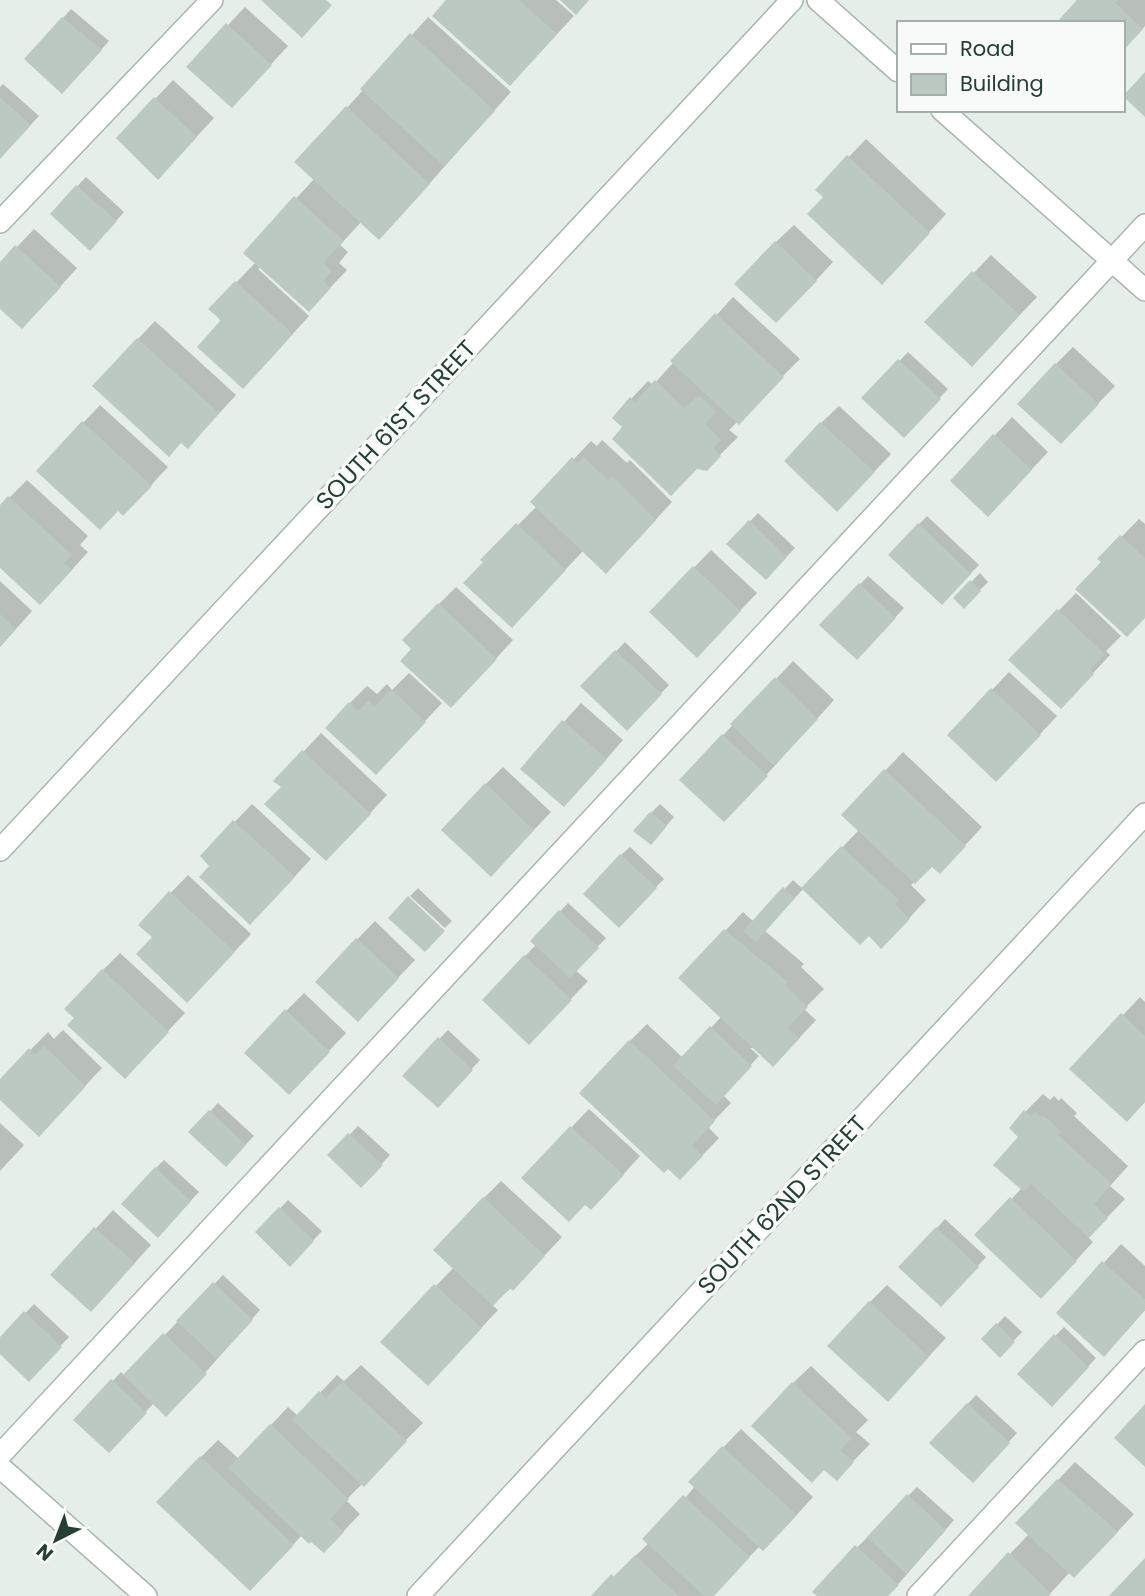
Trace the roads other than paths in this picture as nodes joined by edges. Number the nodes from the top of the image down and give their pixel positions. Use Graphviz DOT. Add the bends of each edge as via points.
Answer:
graph roads {
  1 [pos="212,0"];
  2 [pos="792,0"];
  3 [pos="818,0"];
  4 [pos="897,70"];
  5 [pos="944,112"];
  6 [pos="0,222"];
  7 [pos="1145,225"];
  8 [pos="1113,261"];
  9 [pos="1145,290"];
  10 [pos="1145,814"];
  11 [pos="0,850"];
  12 [pos="1145,1351"];
  13 [pos="0,1455"];
  14 [pos="0,1467"];
  15 [pos="146,1596"];
  16 [pos="418,1596"];
  17 [pos="918,1596"];
  1 -- 6 [label="street"];
  2 -- 11 [label="street, SOUTH 61ST STREET"];
  3 -- 4 [label="street"];
  5 -- 8 [label="street"];
  7 -- 8 [label="street"];
  8 -- 9 [label="street"];
  8 -- 13 [label="street"];
  10 -- 16 [label="street, SOUTH 62ND STREET"];
  12 -- 17 [label="street"];
  14 -- 15 [label="street"];
}
